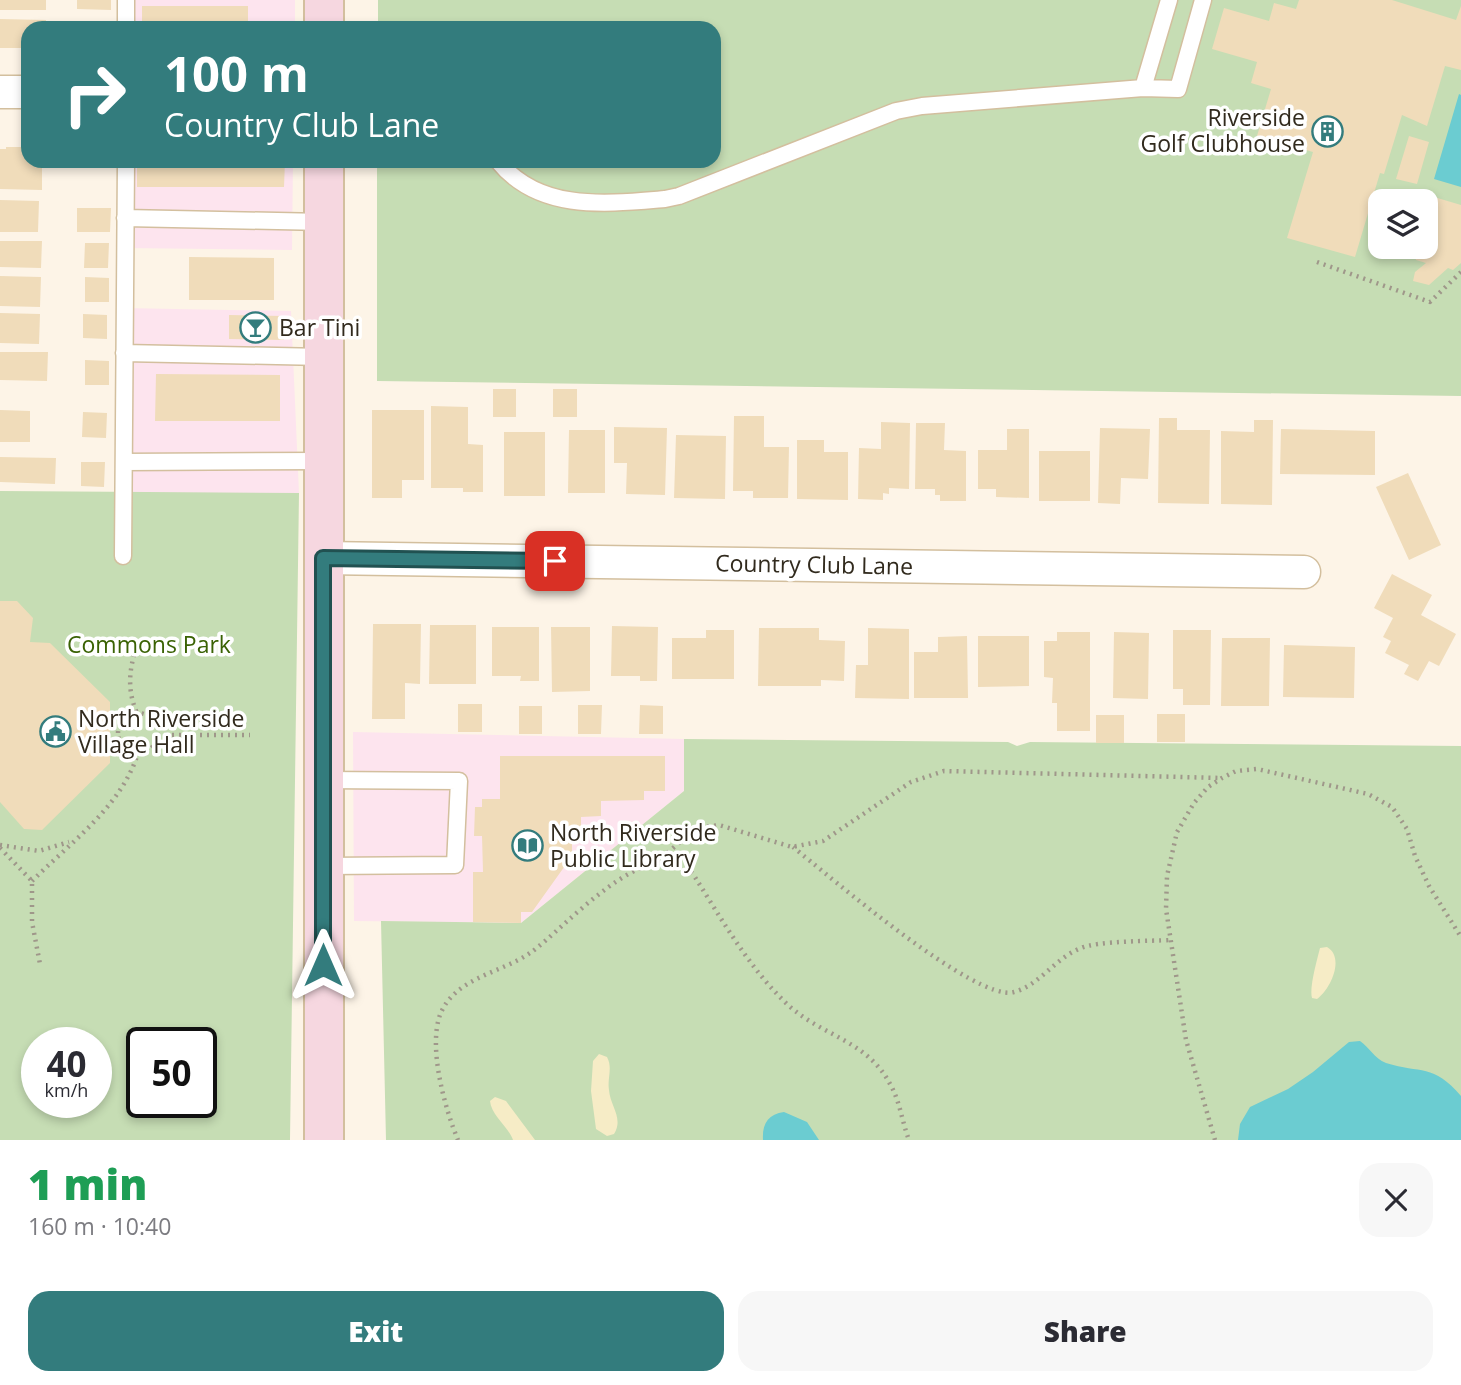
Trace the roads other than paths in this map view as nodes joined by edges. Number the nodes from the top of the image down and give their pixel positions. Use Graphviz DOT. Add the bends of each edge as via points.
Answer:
graph roads {
  1 [pos="126,0"];
  2 [pos="324,0"];
  3 [pos="1169,0"];
  4 [pos="1203,0"];
  5 [pos="126,21"];
  6 [pos="324,21"];
  7 [pos="1143,88"];
  8 [pos="0,92"];
  9 [pos="21,92"];
  10 [pos="126,168"];
  11 [pos="324,168"];
  12 [pos="505,168"];
  13 [pos="125,218"];
  14 [pos="324,222"];
  15 [pos="124,353"];
  16 [pos="323,358"];
  17 [pos="324,461"];
  18 [pos="124,462"];
  19 [pos="123,556"];
  20 [pos="323,558"];
  21 [pos="1304,572"];
  22 [pos="324,780"];
  23 [pos="324,866"];
  24 [pos="324,1140"];
  1 -- 5 [label="lane"];
  2 -- 6 [label="main road"];
  3 -- 7 [label="lane"];
  4 -- 7 [label="lane" via="1178,89"];
  7 -- 12 [label="lane" via="896,111 665,199 563,201 532,190"];
  8 -- 9 [label="street"];
  10 -- 13 [label="lane"];
  11 -- 14 [label="main road"];
  13 -- 14 [label="lane"];
  13 -- 15 [label="lane"];
  14 -- 16 [label="main road"];
  15 -- 16 [label="lane"];
  15 -- 18 [label="lane"];
  16 -- 17 [label="main road"];
  17 -- 18 [label="lane"];
  17 -- 20 [label="main road"];
  18 -- 19 [label="lane"];
  20 -- 21 [label="street, Country Club Lane"];
  20 -- 22 [label="main road"];
  22 -- 23 [label="main road"];
  22 -- 23 [label="lane" via="459,780 455,865"];
  23 -- 24 [label="main road"];
}
